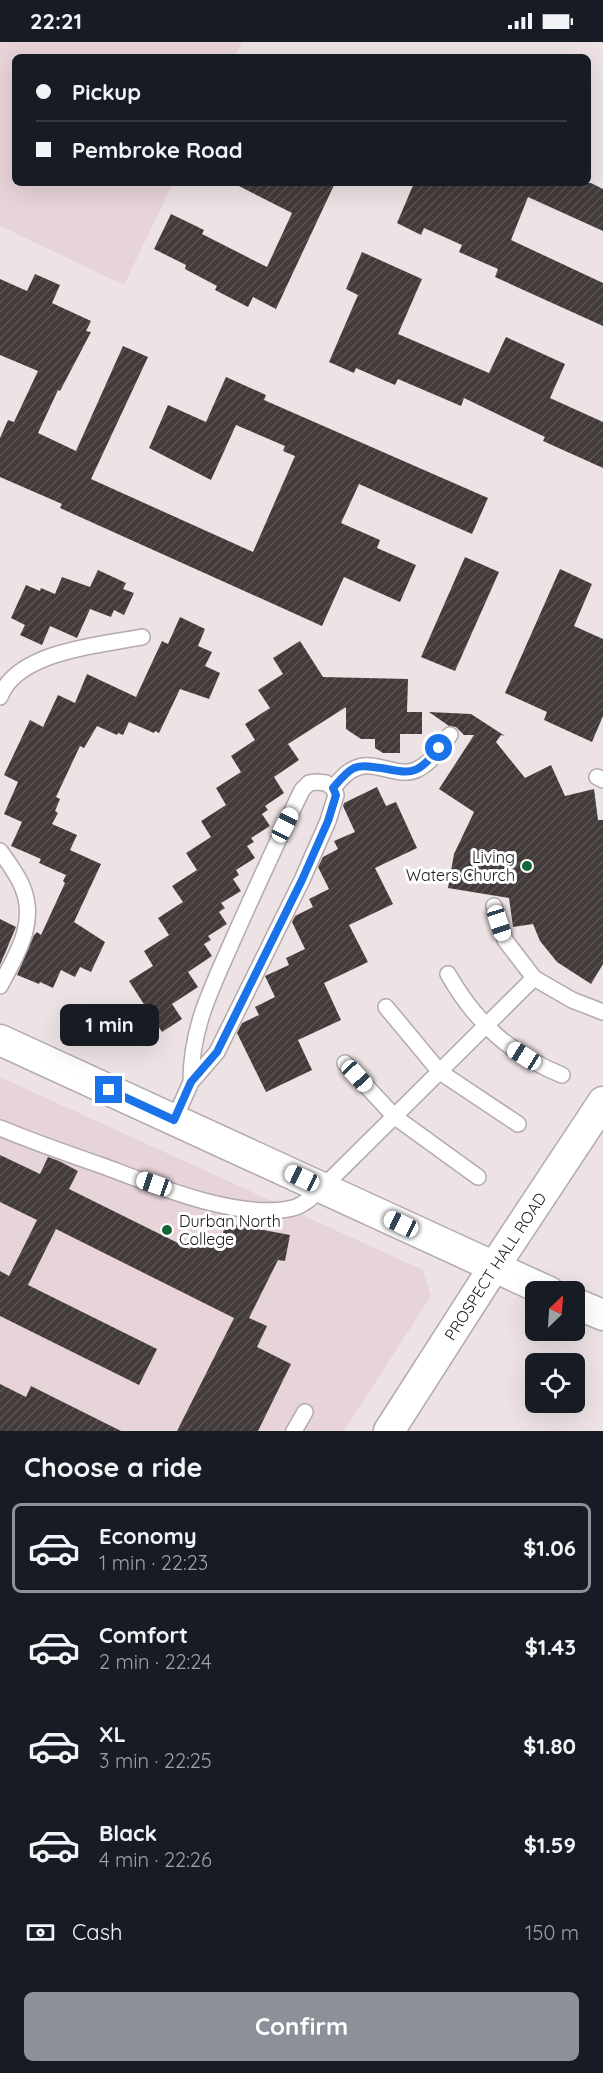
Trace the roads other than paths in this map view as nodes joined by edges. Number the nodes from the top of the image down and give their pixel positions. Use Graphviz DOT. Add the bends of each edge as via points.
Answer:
graph roads {
  1 [pos="142,638"];
  2 [pos="0,697"];
  3 [pos="450,735"];
  4 [pos="333,788"];
  5 [pos="0,851"];
  6 [pos="494,906"];
  7 [pos="448,974"];
  8 [pos="534,978"];
  9 [pos="0,986"];
  10 [pos="386,1007"];
  11 [pos="603,1012"];
  12 [pos="486,1027"];
  13 [pos="0,1040"];
  14 [pos="345,1063"];
  15 [pos="440,1072"];
  16 [pos="562,1075"];
  17 [pos="191,1082"];
  18 [pos="603,1102"];
  19 [pos="395,1117"];
  20 [pos="174,1120"];
  21 [pos="518,1124"];
  22 [pos="0,1128"];
  23 [pos="478,1177"];
  24 [pos="323,1187"];
  25 [pos="494,1267"];
  26 [pos="525,1281"];
  27 [pos="585,1308"];
  28 [pos="603,1315"];
  29 [pos="305,1412"];
  30 [pos="294,1431"];
  31 [pos="389,1431"];
  1 -- 2 [label="lane" via="32,663 16,675"];
  3 -- 4 [label="lane" via="418,770 408,773 368,766 355,768"];
  4 -- 17 [label="lane" via="336,795 328,821 255,978 217,1052"];
  4 -- 17 [label="lane" via="326,783 309,783 274,846 204,1006 195,1032"];
  5 -- 9 [label="lane" via="22,884 28,921 24,938"];
  6 -- 8 [label="lane" via="505,940"];
  7 -- 12 [label="lane"];
  8 -- 11 [label="lane"];
  8 -- 12 [label="lane"];
  10 -- 15 [label="lane"];
  12 -- 15 [label="lane"];
  12 -- 16 [label="lane" via="539,1066"];
  13 -- 20 [label="street"];
  14 -- 19 [label="lane"];
  15 -- 19 [label="lane"];
  15 -- 21 [label="lane"];
  17 -- 20 [label="lane"];
  18 -- 25 [label="street, PROSPECT HALL ROAD"];
  19 -- 23 [label="lane"];
  19 -- 24 [label="lane"];
  20 -- 24 [label="street"];
  22 -- 24 [label="lane" via="197,1199 231,1206 291,1208"];
  24 -- 25 [label="street"];
  25 -- 26 [label="street"];
  25 -- 31 [label="street, PROSPECT HALL ROAD"];
  27 -- 28 [label="street"];
  29 -- 30 [label="lane"];
}
